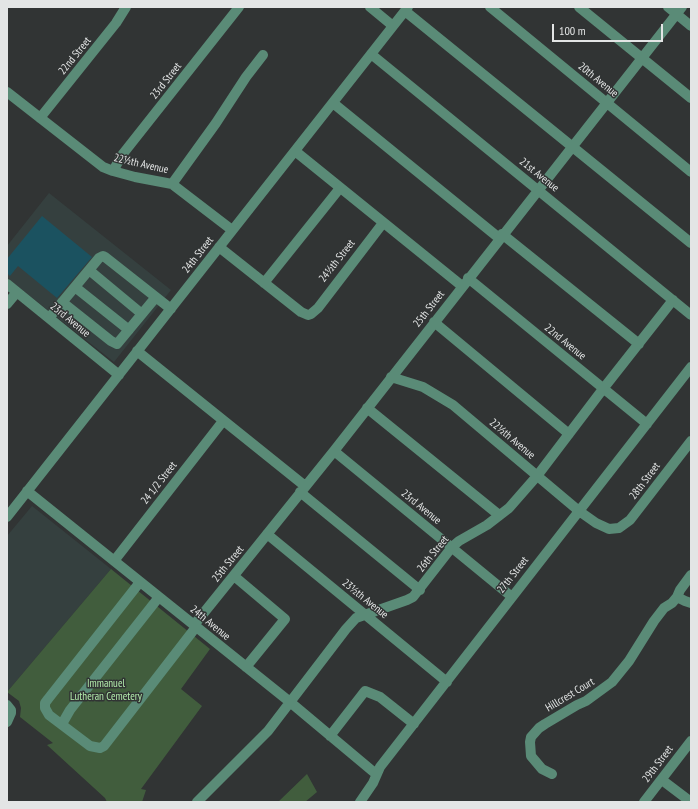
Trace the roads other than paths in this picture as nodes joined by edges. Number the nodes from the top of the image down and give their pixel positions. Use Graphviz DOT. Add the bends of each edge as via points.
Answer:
graph roads {
  1 [pos="126,7"];
  2 [pos="239,7"];
  3 [pos="370,7"];
  4 [pos="490,7"];
  5 [pos="579,7"];
  6 [pos="668,7"];
  7 [pos="407,9"];
  8 [pos="679,10"];
  9 [pos="393,26"];
  10 [pos="691,26"];
  11 [pos="371,54"];
  12 [pos="263,55"];
  13 [pos="642,59"];
  14 [pos="7,92"];
  15 [pos="691,98"];
  16 [pos="333,103"];
  17 [pos="606,103"];
  18 [pos="40,118"];
  19 [pos="572,147"];
  20 [pos="295,151"];
  21 [pos="113,171"];
  22 [pos="691,172"];
  23 [pos="172,184"];
  24 [pos="340,188"];
  25 [pos="537,190"];
  26 [pos="382,223"];
  27 [pos="232,230"];
  28 [pos="501,236"];
  29 [pos="691,243"];
  30 [pos="219,247"];
  31 [pos="89,270"];
  32 [pos="465,282"];
  33 [pos="264,283"];
  34 [pos="7,284"];
  35 [pos="75,287"];
  36 [pos="17,292"];
  37 [pos="156,297"];
  38 [pos="673,300"];
  39 [pos="62,302"];
  40 [pos="7,304"];
  41 [pos="171,309"];
  42 [pos="142,314"];
  43 [pos="691,315"];
  44 [pos="49,318"];
  45 [pos="434,322"];
  46 [pos="129,330"];
  47 [pos="639,344"];
  48 [pos="137,351"];
  49 [pos="691,367"];
  50 [pos="119,375"];
  51 [pos="391,377"];
  52 [pos="603,388"];
  53 [pos="367,408"];
  54 [pos="223,421"];
  55 [pos="647,424"];
  56 [pos="569,434"];
  57 [pos="691,441"];
  58 [pos="334,451"];
  59 [pos="537,476"];
  60 [pos="302,489"];
  61 [pos="27,492"];
  62 [pos="580,511"];
  63 [pos="499,515"];
  64 [pos="7,517"];
  65 [pos="613,528"];
  66 [pos="267,534"];
  67 [pos="452,547"];
  68 [pos="114,561"];
  69 [pos="234,576"];
  70 [pos="691,576"];
  71 [pos="140,582"];
  72 [pos="420,590"];
  73 [pos="159,597"];
  74 [pos="512,597"];
  75 [pos="677,597"];
  76 [pos="691,603"];
  77 [pos="365,614"];
  78 [pos="195,626"];
  79 [pos="246,667"];
  80 [pos="447,682"];
  81 [pos="290,702"];
  82 [pos="62,724"];
  83 [pos="414,724"];
  84 [pos="330,736"];
  85 [pos="691,741"];
  86 [pos="376,774"];
  87 [pos="552,774"];
  88 [pos="662,780"];
  89 [pos="198,802"];
  90 [pos="360,802"];
  91 [pos="644,802"];
  92 [pos="691,802"];
  1 -- 18 [label="street, 22nd Street"];
  2 -- 21 [label="street, 23rd Street" via="122,155"];
  3 -- 9 [label="street"];
  4 -- 17 [label="street, 20th Avenue"];
  5 -- 13 [label="street"];
  6 -- 8 [label="street"];
  7 -- 9 [label="street, 24th Street"];
  7 -- 19 [label="street"];
  8 -- 10 [label="street"];
  8 -- 13 [label="street, 25th Street"];
  9 -- 11 [label="street, 24th Street"];
  11 -- 16 [label="street, 24th Street"];
  11 -- 25 [label="street, 21st Avenue"];
  12 -- 23 [label="street"];
  13 -- 15 [label="street"];
  13 -- 17 [label="street, 25th Street"];
  14 -- 18 [label="street, 22½th Avenue"];
  16 -- 20 [label="street, 24th Street"];
  16 -- 28 [label="street"];
  17 -- 19 [label="street, 25th Street"];
  17 -- 22 [label="street, 20th Avenue"];
  18 -- 21 [label="street, 22½th Avenue" via="95,162"];
  19 -- 25 [label="street, 25th Street"];
  19 -- 29 [label="street"];
  20 -- 24 [label="street, 22nd Avenue"];
  20 -- 27 [label="street, 24th Street"];
  21 -- 23 [label="street, 22½th Avenue"];
  23 -- 27 [label="street, 22½th Avenue"];
  24 -- 26 [label="street, 22nd Avenue"];
  24 -- 33 [label="street"];
  25 -- 28 [label="street, 25th Street"];
  25 -- 38 [label="street, 21st Avenue"];
  26 -- 32 [label="street, 22nd Avenue"];
  26 -- 33 [label="street, 24½th Street" via="311,314 300,312"];
  27 -- 30 [label="street, 24th Street"];
  28 -- 32 [label="street, 25th Street"];
  28 -- 47 [label="street"];
  30 -- 33 [label="street"];
  30 -- 41 [label="street, 24th Street"];
  31 -- 35 [label="street"];
  31 -- 37 [label="street" via="103,256"];
  31 -- 42 [label="street"];
  32 -- 45 [label="street, 25th Street"];
  32 -- 52 [label="street, 22nd Avenue"];
  34 -- 36 [label="street, 23rd Avenue"];
  35 -- 39 [label="street"];
  35 -- 46 [label="street"];
  36 -- 40 [label="street"];
  36 -- 44 [label="street, 23rd Avenue"];
  37 -- 41 [label="street"];
  37 -- 42 [label="street"];
  38 -- 43 [label="street, 21st Avenue"];
  38 -- 47 [label="street, 26th Street"];
  39 -- 44 [label="street"];
  39 -- 46 [label="street" via="114,343 119,342"];
  41 -- 48 [label="street, 24th Street"];
  42 -- 46 [label="street"];
  44 -- 50 [label="street, 23rd Avenue"];
  45 -- 51 [label="street, 25th Street"];
  45 -- 56 [label="street"];
  47 -- 52 [label="street, 26th Street"];
  48 -- 50 [label="street, 24th Street"];
  48 -- 54 [label="street"];
  49 -- 55 [label="street, 27th Street"];
  50 -- 61 [label="street, 24th Street"];
  51 -- 53 [label="street, 25th Street"];
  51 -- 59 [label="street, 22½th Avenue" via="423,387 452,405"];
  52 -- 55 [label="street, 22nd Avenue"];
  52 -- 56 [label="street, 26th Street"];
  53 -- 58 [label="street, 25th Street"];
  53 -- 63 [label="street"];
  54 -- 60 [label="street"];
  54 -- 68 [label="street, 24 1/2 Street"];
  55 -- 62 [label="street, 27th Street"];
  56 -- 59 [label="street, 26th Street"];
  57 -- 65 [label="street, 28th Street" via="630,520 619,528"];
  58 -- 60 [label="street, 25th Street"];
  58 -- 67 [label="street, 23rd Avenue"];
  59 -- 62 [label="street, 22½th Avenue"];
  59 -- 63 [label="street, 26th Street" via="509,508"];
  60 -- 66 [label="street, 25th Street"];
  60 -- 72 [label="street"];
  61 -- 64 [label="street, 24th Street"];
  61 -- 68 [label="street, 24th Avenue"];
  62 -- 65 [label="street, 22½th Avenue" via="604,528"];
  62 -- 74 [label="street, 27th Street"];
  63 -- 67 [label="street, 26th Street"];
  66 -- 69 [label="street, 25th Street"];
  66 -- 77 [label="street, 23½th Avenue"];
  67 -- 72 [label="street, 26th Street"];
  67 -- 74 [label="street, 23rd Avenue"];
  68 -- 71 [label="street, 24th Avenue"];
  69 -- 78 [label="street, 25th Street"];
  69 -- 79 [label="street" via="285,619"];
  70 -- 75 [label="street, Hillcrest Court"];
  71 -- 73 [label="street, 24th Avenue"];
  71 -- 82 [label="street" via="45,703 47,712"];
  72 -- 77 [label="street, 26th Street" via="407,600"];
  73 -- 78 [label="street, 24th Avenue"];
  73 -- 82 [label="street" via="70,710"];
  74 -- 80 [label="street, 27th Street"];
  75 -- 76 [label="street"];
  75 -- 87 [label="street, Hillcrest Court" via="654,620 629,661 612,682 586,701 539,728 531,737 531,756 542,770"];
  77 -- 80 [label="street, 23½th Avenue"];
  77 -- 81 [label="street, 26th Street" via="352,622"];
  78 -- 79 [label="street, 24th Avenue"];
  78 -- 82 [label="street, 25th Street" via="104,746 90,746"];
  79 -- 81 [label="street, 24th Avenue"];
  80 -- 83 [label="street, 27th Street"];
  81 -- 84 [label="street, 24th Avenue"];
  81 -- 89 [label="street, 26th Street" via="268,731"];
  83 -- 84 [label="street" via="380,697 365,691"];
  83 -- 86 [label="street, 27th Street"];
  84 -- 86 [label="street, 24th Avenue"];
  85 -- 88 [label="street, 29th Street"];
  86 -- 90 [label="street, 27th Street"];
  88 -- 91 [label="street, 29th Street"];
  88 -- 92 [label="street"];
}
